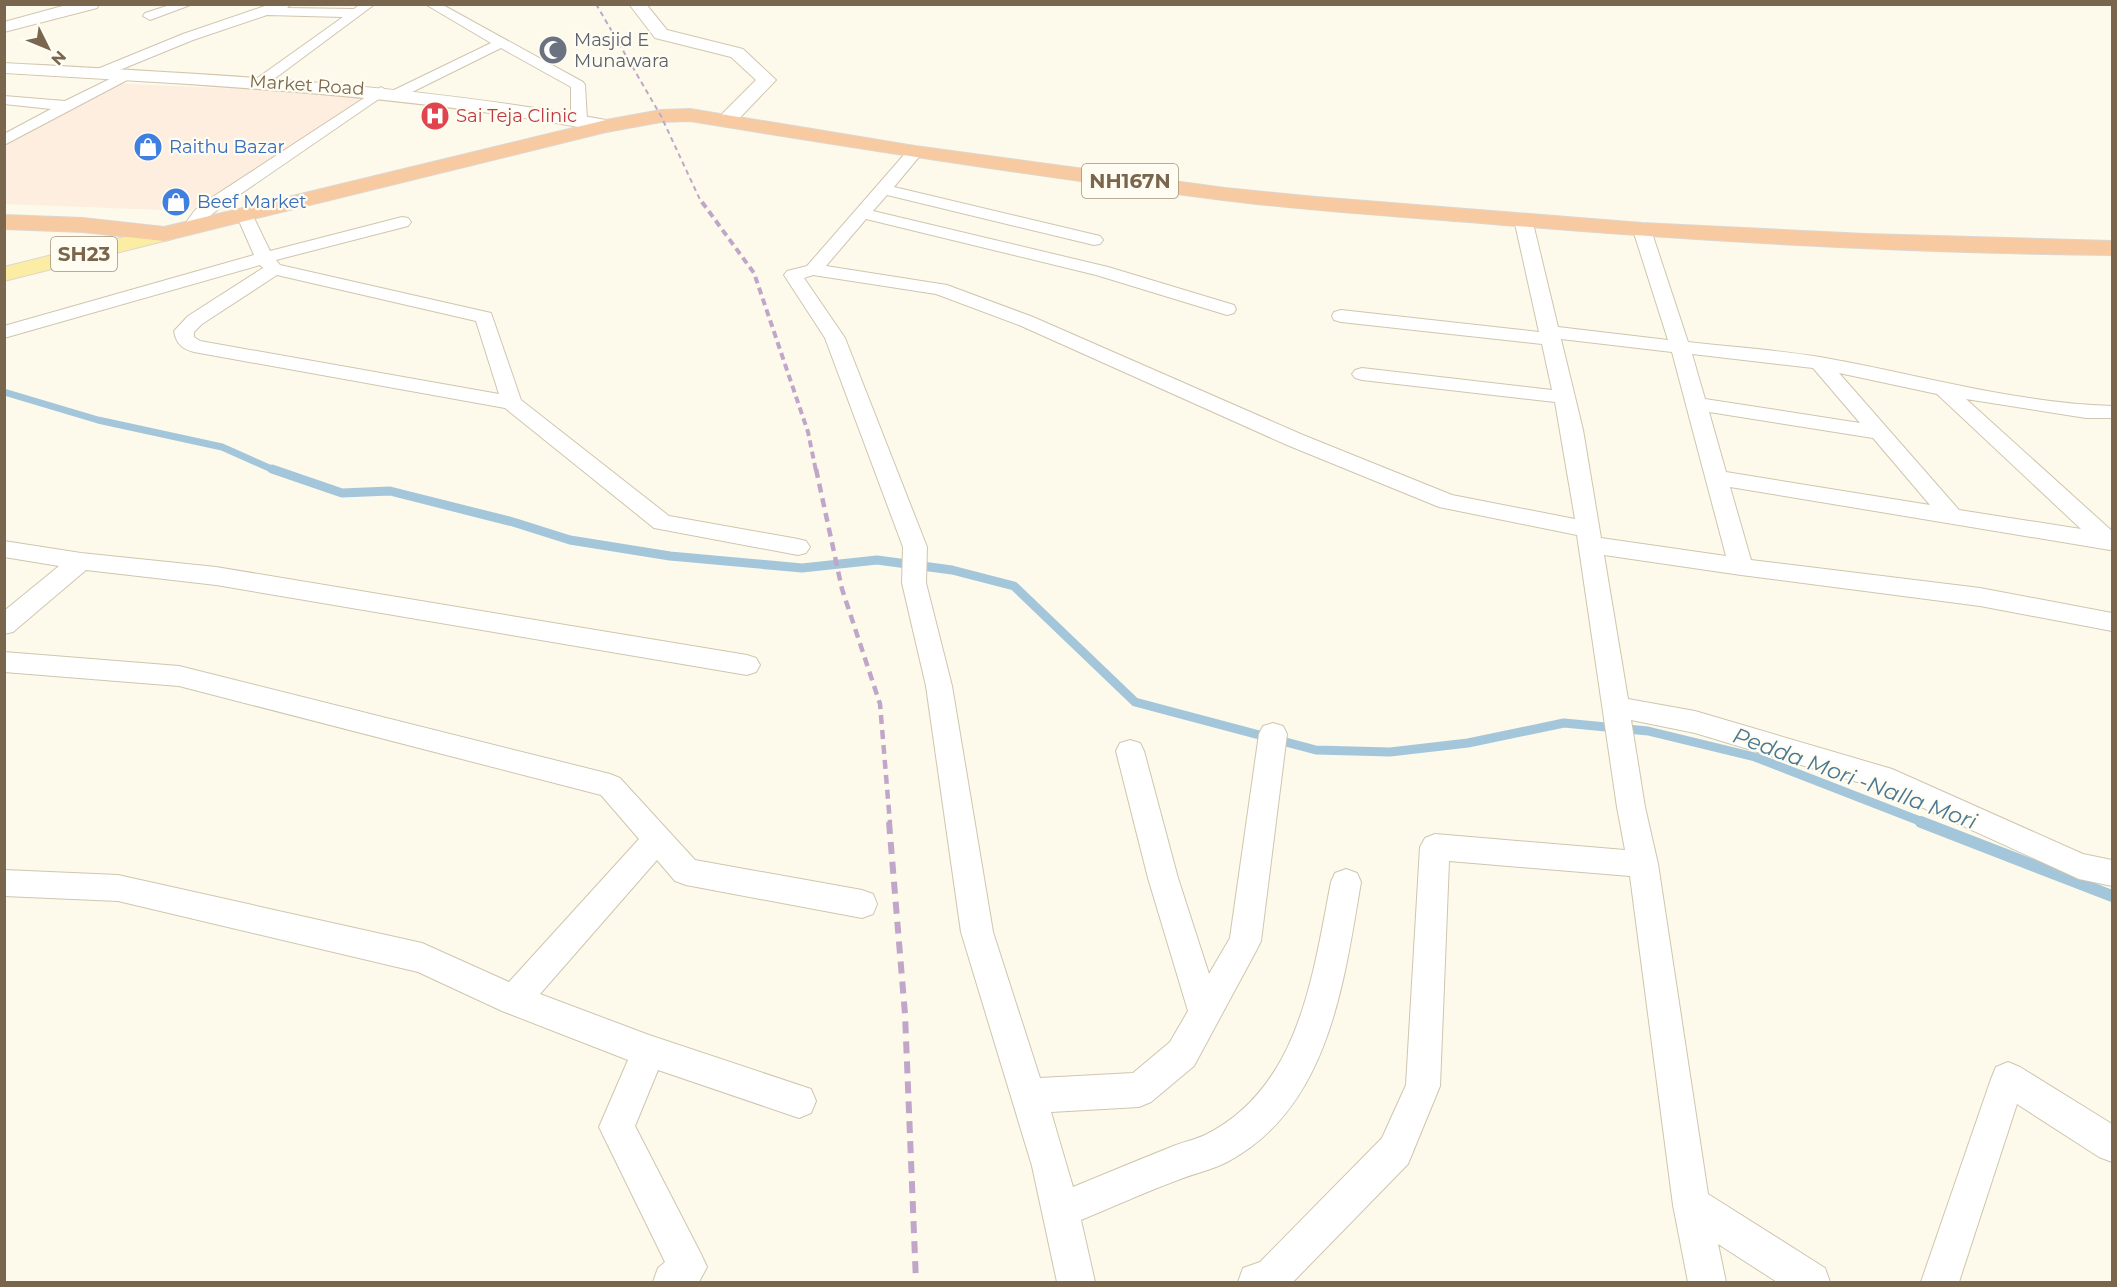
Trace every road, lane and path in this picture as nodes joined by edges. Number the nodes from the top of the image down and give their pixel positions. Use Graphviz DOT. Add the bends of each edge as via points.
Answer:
graph roads {
  1 [pos="92,4"];
  2 [pos="187,4"];
  3 [pos="250,4"];
  4 [pos="285,4"];
  5 [pos="431,4"];
  6 [pos="637,4"];
  7 [pos="364,9"];
  8 [pos="267,10"];
  9 [pos="150,16"];
  10 [pos="4,27"];
  11 [pos="503,42"];
  12 [pos="4,68"];
  13 [pos="100,73"];
  14 [pos="126,75"];
  15 [pos="261,81"];
  16 [pos="390,92"];
  17 [pos="4,100"];
  18 [pos="67,106"];
  19 [pos="579,120"];
  20 [pos="726,121"];
  21 [pos="606,126"];
  22 [pos="4,140"];
  23 [pos="915,152"];
  24 [pos="882,189"];
  25 [pos="862,213"];
  26 [pos="244,214"];
  27 [pos="1522,219"];
  28 [pos="4,222"];
  29 [pos="402,222"];
  30 [pos="191,228"];
  31 [pos="1642,230"];
  32 [pos="164,234"];
  33 [pos="1094,240"];
  34 [pos="2112,248"];
  35 [pos="269,264"];
  36 [pos="813,270"];
  37 [pos="4,274"];
  38 [pos="1227,309"];
  39 [pos="1341,316"];
  40 [pos="4,332"];
  41 [pos="1550,336"];
  42 [pos="1680,347"];
  43 [pos="1819,363"];
  44 [pos="1362,374"];
  45 [pos="1944,389"];
  46 [pos="1564,397"];
  47 [pos="512,403"];
  48 [pos="1696,404"];
  49 [pos="2110,414"];
  50 [pos="1880,433"];
  51 [pos="1717,478"];
  52 [pos="1951,515"];
  53 [pos="1589,537"];
  54 [pos="2111,544"];
  55 [pos="798,547"];
  56 [pos="4,549"];
  57 [pos="81,561"];
  58 [pos="1741,567"];
  59 [pos="2112,622"];
  60 [pos="4,625"];
  61 [pos="4,662"];
  62 [pos="747,665"];
  63 [pos="1616,707"];
  64 [pos="1272,734"];
  65 [pos="1130,751"];
  66 [pos="657,839"];
  67 [pos="1642,864"];
  68 [pos="2112,873"];
  69 [pos="1346,882"];
  70 [pos="4,883"];
  71 [pos="862,904"];
  72 [pos="514,1000"];
  73 [pos="1205,1012"];
  74 [pos="649,1051"];
  75 [pos="1028,1096"];
  76 [pos="799,1101"];
  77 [pos="2112,1144"];
  78 [pos="1691,1205"];
  79 [pos="1059,1212"];
  80 [pos="672,1282"];
  81 [pos="1076,1282"];
  82 [pos="1257,1282"];
  83 [pos="1707,1282"];
  84 [pos="1811,1282"];
  85 [pos="1940,1282"];
  1 -- 10 [label="street"];
  2 -- 9 [label="street"];
  3 -- 8 [label="street"];
  4 -- 8 [label="street"];
  5 -- 11 [label="street"];
  6 -- 20 [label="street" via="661,34 737,53 767,80"];
  7 -- 8 [label="street"];
  7 -- 15 [label="street"];
  8 -- 13 [label="street"];
  11 -- 16 [label="street"];
  11 -- 19 [label="street" via="578,85"];
  12 -- 13 [label="street, Market Road"];
  13 -- 14 [label="street, Market Road"];
  14 -- 15 [label="street, Market Road"];
  14 -- 18 [label="street"];
  15 -- 16 [label="street, Market Road"];
  16 -- 19 [label="street, Market Road"];
  16 -- 30 [label="street" via="214,204"];
  17 -- 18 [label="street"];
  18 -- 22 [label="street"];
  19 -- 21 [label="street, Market Road"];
  20 -- 21 [label="highway, NH167N" via="690,115 661,116"];
  20 -- 23 [label="highway, NH167N"];
  21 -- 26 [label="highway, NH167N"];
  23 -- 24 [label="street"];
  23 -- 27 [label="highway, NH167N" via="1225,194"];
  24 -- 25 [label="street"];
  24 -- 33 [label="street"];
  25 -- 36 [label="street"];
  25 -- 38 [label="street" via="1102,271"];
  26 -- 30 [label="highway, NH167N"];
  26 -- 35 [label="street"];
  27 -- 31 [label="highway, NH167N"];
  27 -- 41 [label="street"];
  28 -- 32 [label="highway, NH167N"];
  29 -- 35 [label="street"];
  30 -- 32 [label="highway, NH167N"];
  31 -- 34 [label="highway, NH167N"];
  31 -- 42 [label="street"];
  32 -- 37 [label="main road, SH23"];
  35 -- 40 [label="street"];
  35 -- 47 [label="street" via="484,318"];
  35 -- 47 [label="street" via="195,320 184,331 185,339 194,346"];
  36 -- 53 [label="street" via="940,289 1026,321 1296,441 1447,502"];
  36 -- 75 [label="street" via="793,275 835,338 915,547 914,583 939,686 977,932"];
  39 -- 41 [label="street"];
  41 -- 42 [label="street"];
  41 -- 46 [label="street"];
  42 -- 43 [label="street"];
  42 -- 48 [label="street"];
  43 -- 45 [label="street"];
  43 -- 50 [label="street"];
  44 -- 46 [label="street"];
  45 -- 49 [label="street"];
  45 -- 54 [label="street"];
  46 -- 53 [label="street"];
  47 -- 55 [label="street" via="662,523"];
  48 -- 50 [label="street"];
  48 -- 51 [label="street"];
  50 -- 52 [label="street"];
  51 -- 52 [label="street"];
  51 -- 58 [label="street"];
  52 -- 54 [label="street"];
  53 -- 58 [label="street"];
  53 -- 63 [label="street"];
  56 -- 57 [label="street"];
  57 -- 60 [label="street"];
  57 -- 62 [label="street" via="216,576"];
  58 -- 59 [label="street" via="1980,597"];
  61 -- 66 [label="street" via="179,676 610,786"];
  63 -- 67 [label="street"];
  63 -- 68 [label="street" via="1695,722 1892,781 2079,866"];
  64 -- 73 [label="street" via="1245,941"];
  65 -- 73 [label="street" via="1163,878"];
  66 -- 71 [label="street" via="686,872"];
  66 -- 72 [label="street"];
  67 -- 78 [label="street"];
  67 -- 82 [label="street" via="1435,847 1423,1086 1395,1151 1272,1277"];
  69 -- 79 [label="street" via="1313,1034 1290,1083 1260,1119 1218,1148"];
  70 -- 72 [label="street" via="118,888 422,958"];
  72 -- 74 [label="street"];
  73 -- 75 [label="street" via="1182,1054 1140,1090"];
  74 -- 76 [label="street"];
  74 -- 80 [label="street" via="616,1127 688,1267"];
  75 -- 79 [label="street" via="1050,1166"];
  77 -- 85 [label="street" via="2008,1079"];
  78 -- 83 [label="street"];
  78 -- 84 [label="street"];
  79 -- 81 [label="street"];
}
